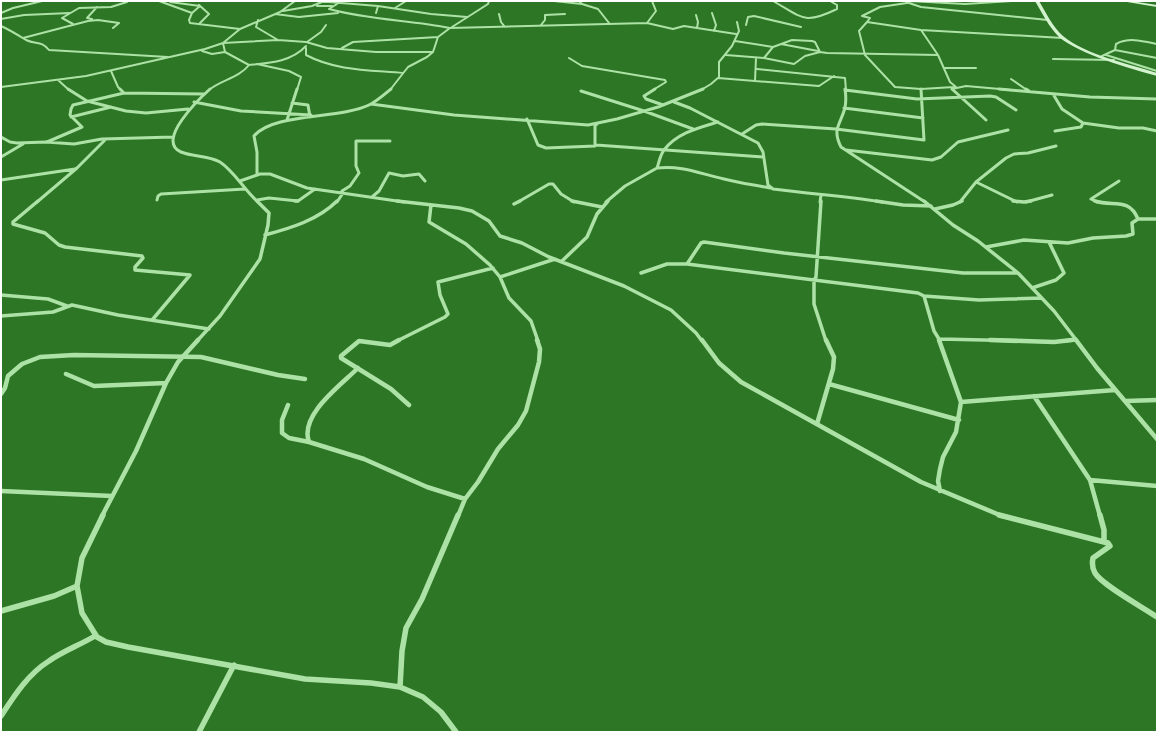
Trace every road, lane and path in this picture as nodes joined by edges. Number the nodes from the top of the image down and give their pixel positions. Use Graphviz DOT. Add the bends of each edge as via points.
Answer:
graph roads {
  1 [pos="42,1"];
  2 [pos="159,1"];
  3 [pos="178,1"];
  4 [pos="295,1"];
  5 [pos="316,1"];
  6 [pos="356,1"];
  7 [pos="406,1"];
  8 [pos="489,1"];
  9 [pos="554,1"];
  10 [pos="579,1"];
  11 [pos="652,1"];
  12 [pos="773,1"];
  13 [pos="830,1"];
  14 [pos="904,1"];
  15 [pos="988,1"];
  16 [pos="1012,1"];
  17 [pos="1036,1"];
  18 [pos="1123,1"];
  19 [pos="35,2"];
  20 [pos="127,2"];
  21 [pos="170,2"];
  22 [pos="323,2"];
  23 [pos="908,2"];
  24 [pos="166,3"];
  25 [pos="994,3"];
  26 [pos="337,4"];
  27 [pos="353,4"];
  28 [pos="582,4"];
  29 [pos="199,5"];
  30 [pos="315,6"];
  31 [pos="332,6"];
  32 [pos="378,6"];
  33 [pos="1157,6"];
  34 [pos="97,7"];
  35 [pos="395,8"];
  36 [pos="280,12"];
  37 [pos="1,13"];
  38 [pos="71,13"];
  39 [pos="192,13"];
  40 [pos="344,13"];
  41 [pos="376,13"];
  42 [pos="712,13"];
  43 [pos="275,14"];
  44 [pos="499,14"];
  45 [pos="565,14"];
  46 [pos="696,15"];
  47 [pos="467,17"];
  48 [pos="1,19"];
  49 [pos="94,20"];
  50 [pos="258,20"];
  51 [pos="1048,20"];
  52 [pos="737,22"];
  53 [pos="867,22"];
  54 [pos="200,23"];
  55 [pos="609,23"];
  56 [pos="647,23"];
  57 [pos="73,24"];
  58 [pos="326,25"];
  59 [pos="541,25"];
  60 [pos="746,25"];
  61 [pos="1,26"];
  62 [pos="505,27"];
  63 [pos="801,27"];
  64 [pos="113,28"];
  65 [pos="451,28"];
  66 [pos="697,28"];
  67 [pos="240,29"];
  68 [pos="921,30"];
  69 [pos="714,31"];
  70 [pos="736,34"];
  71 [pos="438,37"];
  72 [pos="23,38"];
  73 [pos="1063,38"];
  74 [pos="278,40"];
  75 [pos="735,41"];
  76 [pos="307,42"];
  77 [pos="223,43"];
  78 [pos="780,44"];
  79 [pos="1157,44"];
  80 [pos="773,47"];
  81 [pos="306,48"];
  82 [pos="342,49"];
  83 [pos="1115,50"];
  84 [pos="200,51"];
  85 [pos="225,52"];
  86 [pos="433,52"];
  87 [pos="820,52"];
  88 [pos="865,54"];
  89 [pos="726,55"];
  90 [pos="938,55"];
  91 [pos="1104,55"];
  92 [pos="173,57"];
  93 [pos="569,58"];
  94 [pos="756,58"];
  95 [pos="764,58"];
  96 [pos="1157,58"];
  97 [pos="1053,59"];
  98 [pos="1114,60"];
  99 [pos="257,64"];
  100 [pos="249,65"];
  101 [pos="944,68"];
  102 [pos="976,68"];
  103 [pos="757,69"];
  104 [pos="111,71"];
  105 [pos="1157,71"];
  106 [pos="403,73"];
  107 [pos="1157,74"];
  108 [pos="835,76"];
  109 [pos="718,78"];
  110 [pos="1011,79"];
  111 [pos="58,80"];
  112 [pos="756,81"];
  113 [pos="1,86"];
  114 [pos="956,87"];
  115 [pos="921,89"];
  116 [pos="845,90"];
  117 [pos="581,91"];
  118 [pos="1029,91"];
  119 [pos="124,94"];
  120 [pos="204,94"];
  121 [pos="1053,94"];
  122 [pos="959,96"];
  123 [pos="921,98"];
  124 [pos="1157,99"];
  125 [pos="87,101"];
  126 [pos="194,102"];
  127 [pos="673,102"];
  128 [pos="292,103"];
  129 [pos="370,104"];
  130 [pos="664,105"];
  131 [pos="111,108"];
  132 [pos="844,108"];
  133 [pos="188,110"];
  134 [pos="1016,110"];
  135 [pos="644,111"];
  136 [pos="289,113"];
  137 [pos="311,116"];
  138 [pos="71,117"];
  139 [pos="922,118"];
  140 [pos="287,120"];
  141 [pos="527,120"];
  142 [pos="986,120"];
  143 [pos="718,122"];
  144 [pos="599,123"];
  145 [pos="1083,123"];
  146 [pos="693,129"];
  147 [pos="836,129"];
  148 [pos="1008,130"];
  149 [pos="1055,131"];
  150 [pos="1157,131"];
  151 [pos="742,134"];
  152 [pos="1,137"];
  153 [pos="173,137"];
  154 [pos="106,139"];
  155 [pos="390,141"];
  156 [pos="46,142"];
  157 [pos="25,143"];
  158 [pos="596,145"];
  159 [pos="1056,146"];
  160 [pos="846,150"];
  161 [pos="663,151"];
  162 [pos="1,157"];
  163 [pos="763,158"];
  164 [pos="77,168"];
  165 [pos="656,168"];
  166 [pos="257,175"];
  167 [pos="1,180"];
  168 [pos="240,181"];
  169 [pos="425,181"];
  170 [pos="976,182"];
  171 [pos="1119,182"];
  172 [pos="771,188"];
  173 [pos="245,189"];
  174 [pos="315,189"];
  175 [pos="341,192"];
  176 [pos="821,195"];
  177 [pos="1052,195"];
  178 [pos="372,197"];
  179 [pos="157,200"];
  180 [pos="256,200"];
  181 [pos="514,204"];
  182 [pos="431,205"];
  183 [pos="602,207"];
  184 [pos="933,208"];
  185 [pos="1138,219"];
  186 [pos="1157,219"];
  187 [pos="265,235"];
  188 [pos="1049,242"];
  189 [pos="986,248"];
  190 [pos="816,257"];
  191 [pos="555,259"];
  192 [pos="562,261"];
  193 [pos="687,264"];
  194 [pos="493,268"];
  195 [pos="641,273"];
  196 [pos="1018,273"];
  197 [pos="500,277"];
  198 [pos="814,280"];
  199 [pos="1032,288"];
  200 [pos="1,295"];
  201 [pos="924,296"];
  202 [pos="1042,298"];
  203 [pos="67,306"];
  204 [pos="1,316"];
  205 [pos="153,320"];
  206 [pos="209,329"];
  207 [pos="939,339"];
  208 [pos="1075,340"];
  209 [pos="183,356"];
  210 [pos="358,368"];
  211 [pos="66,374"];
  212 [pos="305,379"];
  213 [pos="166,383"];
  214 [pos="829,384"];
  215 [pos="1115,390"];
  216 [pos="1,394"];
  217 [pos="1034,396"];
  218 [pos="1157,400"];
  219 [pos="1125,401"];
  220 [pos="961,402"];
  221 [pos="288,405"];
  222 [pos="409,405"];
  223 [pos="959,420"];
  224 [pos="817,424"];
  225 [pos="1157,439"];
  226 [pos="309,442"];
  227 [pos="1090,480"];
  228 [pos="1157,486"];
  229 [pos="1,491"];
  230 [pos="940,491"];
  231 [pos="112,496"];
  232 [pos="465,499"];
  233 [pos="1104,541"];
  234 [pos="78,586"];
  235 [pos="1,611"];
  236 [pos="1157,617"];
  237 [pos="95,636"];
  238 [pos="234,665"];
  239 [pos="400,687"];
  240 [pos="1,716"];
  241 [pos="199,732"];
  242 [pos="456,732"];
  1 -- 19 [label="street"];
  2 -- 24 [label="street"];
  3 -- 21 [label="street"];
  4 -- 36 [label="street"];
  5 -- 22 [label="street"];
  6 -- 27 [label="street"];
  7 -- 35 [label="street"];
  8 -- 47 [label="street"];
  9 -- 28 [label="street"];
  10 -- 28 [label="street"];
  11 -- 56 [label="street" via="656,11"];
  12 -- 13 [label="street" via="800,16 813,19 837,9 837,5"];
  14 -- 23 [label="street"];
  15 -- 25 [label="street"];
  16 -- 25 [label="street"];
  17 -- 51 [label="street"];
  18 -- 33 [label="street"];
  19 -- 37 [label="street"];
  20 -- 34 [label="street" via="111,7"];
  21 -- 24 [label="street"];
  21 -- 29 [label="street"];
  22 -- 26 [label="street"];
  22 -- 30 [label="street"];
  23 -- 25 [label="street"];
  23 -- 51 [label="street" via="926,7"];
  23 -- 53 [label="street" via="880,7 862,16 870,18"];
  24 -- 39 [label="street"];
  26 -- 27 [label="street"];
  26 -- 31 [label="street"];
  27 -- 32 [label="street"];
  28 -- 55 [label="street" via="592,5 601,11"];
  29 -- 39 [label="street"];
  29 -- 54 [label="street" via="209,14"];
  30 -- 31 [label="street"];
  30 -- 36 [label="street"];
  31 -- 40 [label="street" via="329,9"];
  32 -- 35 [label="street"];
  32 -- 41 [label="street"];
  34 -- 38 [label="street" via="79,8"];
  34 -- 49 [label="street" via="87,18"];
  35 -- 47 [label="street"];
  36 -- 43 [label="street"];
  38 -- 48 [label="street" via="24,15"];
  38 -- 57 [label="street" via="62,19"];
  39 -- 54 [label="street" via="189,22"];
  40 -- 43 [label="street" via="299,17"];
  40 -- 65 [label="street"];
  42 -- 69 [label="street" via="716,25"];
  43 -- 50 [label="street"];
  44 -- 62 [label="street"];
  45 -- 59 [label="street" via="545,15"];
  46 -- 66 [label="street"];
  47 -- 65 [label="street"];
  49 -- 57 [label="street"];
  49 -- 64 [label="street" via="119,23"];
  50 -- 67 [label="street"];
  50 -- 74 [label="street" via="256,27"];
  51 -- 73 [label="street"];
  52 -- 70 [label="street" via="739,31"];
  53 -- 68 [label="street"];
  53 -- 88 [label="street" via="859,31"];
  54 -- 67 [label="street"];
  55 -- 56 [label="street"];
  55 -- 59 [label="street"];
  56 -- 66 [label="street" via="672,29 683,26"];
  57 -- 72 [label="street"];
  58 -- 76 [label="street"];
  59 -- 62 [label="street"];
  60 -- 63 [label="street" via="748,16 754,16"];
  61 -- 72 [label="street"];
  62 -- 65 [label="street"];
  65 -- 71 [label="street"];
  66 -- 69 [label="street"];
  67 -- 77 [label="street"];
  68 -- 73 [label="street"];
  68 -- 90 [label="street"];
  69 -- 70 [label="street"];
  70 -- 75 [label="street"];
  71 -- 82 [label="street" via="353,42"];
  71 -- 86 [label="street"];
  72 -- 92 [label="street" via="44,44 49,50 55,51"];
  73 -- 91 [label="street" via="1072,44"];
  74 -- 76 [label="street"];
  74 -- 77 [label="street"];
  75 -- 80 [label="street"];
  75 -- 89 [label="street"];
  76 -- 81 [label="street"];
  76 -- 82 [label="street"];
  77 -- 84 [label="street"];
  77 -- 85 [label="street"];
  78 -- 80 [label="street"];
  78 -- 87 [label="street"];
  78 -- 87 [label="street" via="792,40 814,42"];
  79 -- 83 [label="street" via="1128,40 1116,44"];
  80 -- 95 [label="street"];
  81 -- 99 [label="street" via="283,59"];
  81 -- 106 [label="street" via="306,55 318,62"];
  82 -- 86 [label="street"];
  83 -- 91 [label="street"];
  83 -- 96 [label="street"];
  84 -- 85 [label="street" via="212,54"];
  84 -- 92 [label="street"];
  85 -- 100 [label="street"];
  86 -- 106 [label="street" via="408,67"];
  87 -- 88 [label="street"];
  87 -- 95 [label="street" via="805,56 794,64"];
  88 -- 90 [label="street"];
  88 -- 115 [label="street" via="895,87"];
  89 -- 94 [label="street"];
  89 -- 109 [label="street" via="719,62"];
  90 -- 101 [label="street"];
  91 -- 98 [label="street"];
  91 -- 105 [label="street"];
  92 -- 104 [label="street"];
  93 -- 130 [label="street" via="582,66 667,81 644,96"];
  94 -- 95 [label="street"];
  94 -- 103 [label="street"];
  97 -- 98 [label="street"];
  98 -- 107 [label="street"];
  99 -- 100 [label="street"];
  99 -- 128 [label="street" via="289,71 301,77"];
  100 -- 120 [label="street" via="243,72 216,84"];
  101 -- 102 [label="street"];
  101 -- 114 [label="street" via="950,82"];
  103 -- 108 [label="street"];
  103 -- 112 [label="street"];
  104 -- 111 [label="street"];
  104 -- 119 [label="street"];
  106 -- 129 [label="street" via="391,89"];
  108 -- 112 [label="street" via="819,86"];
  108 -- 116 [label="street" via="845,78"];
  109 -- 112 [label="street"];
  109 -- 127 [label="street" via="701,91"];
  110 -- 118 [label="street"];
  111 -- 113 [label="street"];
  111 -- 125 [label="street"];
  114 -- 115 [label="street"];
  114 -- 118 [label="street"];
  114 -- 122 [label="street" via="952,89"];
  115 -- 123 [label="street"];
  116 -- 123 [label="street"];
  116 -- 132 [label="street"];
  117 -- 135 [label="street"];
  118 -- 121 [label="street"];
  119 -- 120 [label="street"];
  119 -- 125 [label="street"];
  120 -- 126 [label="street"];
  121 -- 124 [label="street"];
  121 -- 145 [label="street" via="1062,109"];
  122 -- 123 [label="street"];
  122 -- 134 [label="street" via="996,97"];
  122 -- 142 [label="street"];
  123 -- 139 [label="street"];
  125 -- 131 [label="street"];
  125 -- 138 [label="street" via="71,106"];
  126 -- 133 [label="street"];
  126 -- 136 [label="street" via="241,111"];
  127 -- 130 [label="street"];
  127 -- 143 [label="street"];
  128 -- 136 [label="street"];
  128 -- 137 [label="street" via="306,104"];
  129 -- 137 [label="street"];
  129 -- 141 [label="street" via="454,115"];
  130 -- 135 [label="street"];
  131 -- 133 [label="street" via="140,113"];
  131 -- 138 [label="street"];
  132 -- 139 [label="street"];
  132 -- 147 [label="street"];
  133 -- 153 [label="street"];
  135 -- 144 [label="street"];
  135 -- 146 [label="street"];
  136 -- 137 [label="street"];
  136 -- 140 [label="street"];
  137 -- 140 [label="street"];
  138 -- 156 [label="street" via="82,126 81,128"];
  139 -- 147 [label="street" via="924,140"];
  140 -- 166 [label="street" via="268,126 254,136"];
  141 -- 144 [label="street" via="588,125"];
  141 -- 158 [label="street" via="538,146"];
  143 -- 146 [label="street"];
  143 -- 151 [label="street"];
  144 -- 158 [label="street" via="595,126"];
  145 -- 149 [label="street" via="1081,126"];
  145 -- 150 [label="street"];
  146 -- 161 [label="street" via="678,137"];
  147 -- 151 [label="street" via="762,124"];
  147 -- 160 [label="street" via="837,141"];
  148 -- 160 [label="street" via="958,142 941,157 932,160"];
  151 -- 163 [label="street" via="758,142 762,148"];
  152 -- 157 [label="street" via="10,142"];
  153 -- 154 [label="street"];
  153 -- 168 [label="street" via="173,146 178,151 216,161"];
  154 -- 156 [label="street" via="74,144"];
  154 -- 164 [label="street"];
  155 -- 175 [label="street" via="356,141 356,166 360,171 348,189"];
  156 -- 157 [label="street"];
  157 -- 162 [label="street"];
  158 -- 161 [label="street"];
  159 -- 170 [label="street" via="1028,154 1014,154"];
  160 -- 184 [label="street"];
  161 -- 163 [label="street"];
  161 -- 165 [label="street"];
  163 -- 172 [label="street"];
  164 -- 167 [label="street"];
  164 -- 205 [label="street" via="13,224 45,233 65,247 142,256 135,270 190,274"];
  165 -- 172 [label="street" via="682,167 727,180"];
  165 -- 183 [label="street" via="625,186"];
  166 -- 168 [label="street"];
  166 -- 174 [label="street" via="273,174 304,188"];
  168 -- 173 [label="street"];
  169 -- 178 [label="street" via="419,174 389,174 379,191"];
  170 -- 177 [label="street" via="985,184 1014,201 1024,202"];
  170 -- 184 [label="street" via="962,201"];
  171 -- 185 [label="street" via="1091,199 1127,205 1136,212"];
  172 -- 176 [label="street"];
  173 -- 179 [label="street" via="161,194"];
  173 -- 180 [label="street"];
  174 -- 175 [label="street"];
  174 -- 180 [label="street" via="298,201 269,198"];
  175 -- 178 [label="street"];
  175 -- 187 [label="street" via="336,202 318,216"];
  176 -- 184 [label="street" via="830,194"];
  176 -- 190 [label="street"];
  178 -- 182 [label="street"];
  180 -- 187 [label="street" via="269,212"];
  181 -- 183 [label="street" via="553,184 562,195 570,199"];
  182 -- 191 [label="street" via="472,211 489,221 500,236 522,243"];
  182 -- 194 [label="street" via="429,222 466,244"];
  183 -- 192 [label="street" via="588,237"];
  184 -- 189 [label="street"];
  185 -- 186 [label="street"];
  185 -- 188 [label="street" via="1132,223 1134,232 1130,236"];
  187 -- 206 [label="street" via="260,259"];
  188 -- 189 [label="street" via="1018,240"];
  188 -- 199 [label="street" via="1064,273 1054,282"];
  189 -- 196 [label="street"];
  190 -- 193 [label="street" via="704,242"];
  190 -- 196 [label="street" via="963,273"];
  190 -- 198 [label="street"];
  191 -- 192 [label="street"];
  191 -- 197 [label="street"];
  192 -- 224 [label="street" via="624,286 671,310 696,333 719,363 741,382"];
  193 -- 195 [label="street" via="667,264"];
  193 -- 198 [label="street"];
  194 -- 197 [label="street"];
  194 -- 210 [label="street" via="438,282 440,296 448,314 445,317 390,345 356,342 340,357"];
  196 -- 199 [label="street"];
  197 -- 232 [label="street" via="509,298 534,325 540,349 539,362 526,410 518,425 498,448"];
  198 -- 201 [label="street"];
  198 -- 214 [label="street" via="814,304 823,335 834,357"];
  199 -- 202 [label="street"];
  200 -- 203 [label="street" via="48,299"];
  201 -- 202 [label="street" via="979,300"];
  201 -- 207 [label="street" via="934,331"];
  202 -- 208 [label="street"];
  203 -- 204 [label="street" via="53,312"];
  203 -- 205 [label="street"];
  205 -- 206 [label="street"];
  206 -- 209 [label="street"];
  207 -- 208 [label="street" via="1054,342"];
  207 -- 220 [label="street"];
  208 -- 215 [label="street"];
  209 -- 212 [label="street" via="201,357"];
  209 -- 213 [label="street"];
  209 -- 216 [label="street" via="40,357 22,364 13,371 8,376"];
  210 -- 222 [label="street" via="391,389"];
  210 -- 226 [label="street" via="310,421 307,436"];
  211 -- 213 [label="street" via="94,386"];
  213 -- 231 [label="street" via="136,451"];
  214 -- 223 [label="street"];
  214 -- 224 [label="street"];
  215 -- 217 [label="street"];
  215 -- 219 [label="street"];
  217 -- 220 [label="street"];
  217 -- 227 [label="street"];
  218 -- 219 [label="street"];
  219 -- 225 [label="street"];
  220 -- 223 [label="street"];
  221 -- 226 [label="street" via="282,420 282,433 289,438"];
  223 -- 230 [label="street" via="956,432 943,457 938,481"];
  224 -- 230 [label="street"];
  226 -- 232 [label="street" via="364,459 427,487"];
  227 -- 228 [label="street"];
  227 -- 233 [label="street" via="1104,530"];
  229 -- 231 [label="street"];
  230 -- 233 [label="street" via="1011,519"];
  231 -- 234 [label="street" via="82,558"];
  232 -- 239 [label="street" via="422,599 406,628"];
  233 -- 236 [label="street" via="1110,546 1093,558 1092,568 1095,574"];
  234 -- 235 [label="street" via="54,596"];
  234 -- 237 [label="street" via="82,613"];
  237 -- 238 [label="street" via="106,642 128,647"];
  237 -- 240 [label="street" via="38,669 17,692"];
  238 -- 239 [label="street" via="305,678"];
  238 -- 241 [label="street"];
  239 -- 242 [label="street" via="429,702 441,712"];
}
